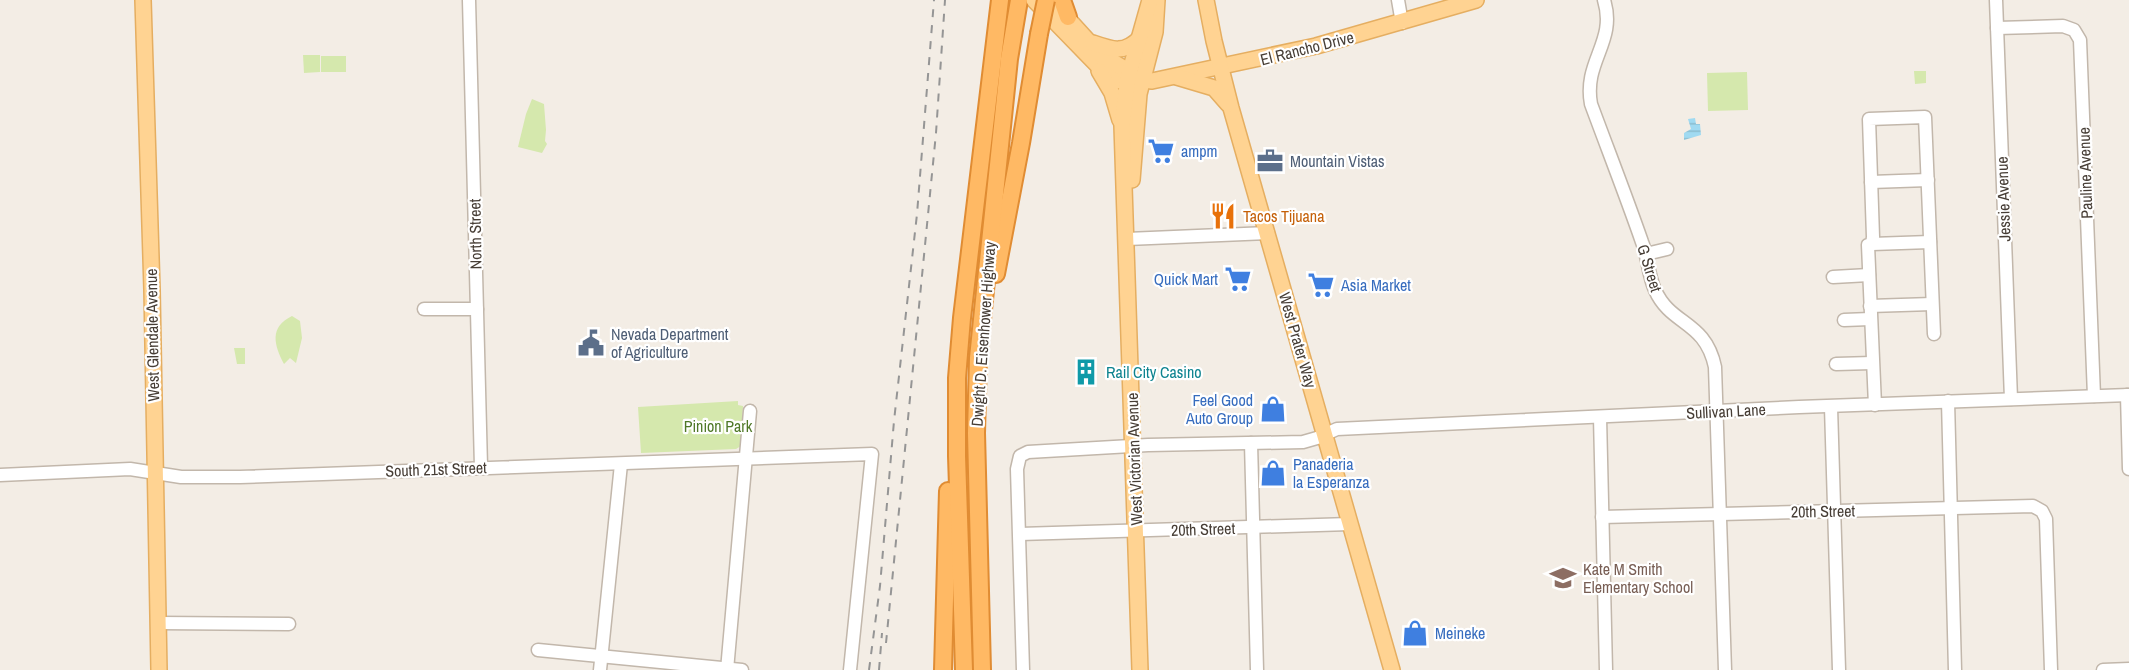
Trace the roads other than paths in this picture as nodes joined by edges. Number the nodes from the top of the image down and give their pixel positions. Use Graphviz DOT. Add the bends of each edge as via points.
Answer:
graph roads {
  1 [pos="143,0"];
  2 [pos="469,0"];
  3 [pos="1019,0"];
  4 [pos="1034,0"];
  5 [pos="1048,0"];
  6 [pos="1062,0"];
  7 [pos="1150,0"];
  8 [pos="1157,0"];
  9 [pos="1398,0"];
  10 [pos="1476,0"];
  11 [pos="1604,0"];
  12 [pos="1996,0"];
  13 [pos="997,1"];
  14 [pos="1205,3"];
  15 [pos="1068,17"];
  16 [pos="1402,23"];
  17 [pos="1997,28"];
  18 [pos="1140,38"];
  19 [pos="1090,42"];
  20 [pos="1095,65"];
  21 [pos="1221,68"];
  22 [pos="1178,77"];
  23 [pos="1135,79"];
  24 [pos="1231,108"];
  25 [pos="1122,126"];
  26 [pos="1928,180"];
  27 [pos="1871,182"];
  28 [pos="1126,212"];
  29 [pos="1268,233"];
  30 [pos="1127,239"];
  31 [pos="1930,242"];
  32 [pos="1872,244"];
  33 [pos="1667,249"];
  34 [pos="1646,254"];
  35 [pos="1869,275"];
  36 [pos="1833,277"];
  37 [pos="1932,304"];
  38 [pos="424,309"];
  39 [pos="477,309"];
  40 [pos="1870,313"];
  41 [pos="981,315"];
  42 [pos="1844,320"];
  43 [pos="1934,334"];
  44 [pos="1872,363"];
  45 [pos="1836,364"];
  46 [pos="2128,395"];
  47 [pos="2094,396"];
  48 [pos="2011,399"];
  49 [pos="1948,401"];
  50 [pos="1875,405"];
  51 [pos="1831,406"];
  52 [pos="750,411"];
  53 [pos="1716,411"];
  54 [pos="1600,417"];
  55 [pos="1324,434"];
  56 [pos="1251,443"];
  57 [pos="1133,445"];
  58 [pos="957,456"];
  59 [pos="747,458"];
  60 [pos="621,464"];
  61 [pos="481,467"];
  62 [pos="2129,469"];
  63 [pos="155,473"];
  64 [pos="0,475"];
  65 [pos="1951,508"];
  66 [pos="1834,511"];
  67 [pos="1720,514"];
  68 [pos="1602,517"];
  69 [pos="1350,524"];
  70 [pos="1253,527"];
  71 [pos="1136,530"];
  72 [pos="1020,534"];
  73 [pos="158,623"];
  74 [pos="289,624"];
  75 [pos="538,650"];
  76 [pos="602,656"];
  77 [pos="941,666"];
  78 [pos="727,669"];
  79 [pos="2129,669"];
  80 [pos="159,670"];
  81 [pos="600,670"];
  82 [pos="742,670"];
  83 [pos="850,670"];
  84 [pos="964,670"];
  85 [pos="985,670"];
  86 [pos="1023,670"];
  87 [pos="1140,670"];
  88 [pos="1257,670"];
  89 [pos="1392,670"];
  90 [pos="1606,670"];
  91 [pos="1725,670"];
  92 [pos="1839,670"];
  93 [pos="1955,670"];
  94 [pos="2051,670"];
  95 [pos="2103,670"];
  1 -- 63 [label="main road, West Glendale Avenue"];
  2 -- 39 [label="street, North Street"];
  3 -- 41 [label="highway, Dwight D. Eisenhower Highway"];
  4 -- 20 [label="main road"];
  5 -- 15 [label="main road"];
  5 -- 41 [label="highway, bridge" via="995,279"];
  6 -- 15 [label="highway"];
  7 -- 18 [label="main road, West Victorian Avenue"];
  8 -- 23 [label="main road, West Victorian Avenue" via="1155,32"];
  9 -- 16 [label="street"];
  10 -- 16 [label="main road, El Rancho Drive"];
  11 -- 34 [label="street, G Street" via="1608,20 1590,74 1589,94"];
  12 -- 17 [label="street, Jessie Avenue"];
  13 -- 58 [label="highway, Dwight D. Eisenhower Highway" via="962,318"];
  14 -- 21 [label="main road, West Prater Way"];
  15 -- 19 [label="main road"];
  16 -- 21 [label="main road, El Rancho Drive"];
  17 -- 47 [label="street, Pauline Avenue" via="2063,26 2074,30 2080,40"];
  17 -- 48 [label="street, Jessie Avenue"];
  18 -- 19 [label="main road" via="1132,46 1118,50"];
  18 -- 23 [label="main road, West Victorian Avenue"];
  19 -- 23 [label="main road"];
  20 -- 23 [label="main road" via="1120,81"];
  20 -- 25 [label="main road" via="1112,93"];
  21 -- 22 [label="main road, El Rancho Drive"];
  21 -- 24 [label="main road, West Prater Way"];
  22 -- 23 [label="main road, El Rancho Drive"];
  22 -- 24 [label="main road" via="1214,88"];
  23 -- 25 [label="main road, West Victorian Avenue"];
  23 -- 28 [label="main road, West Victorian Avenue" via="1132,199"];
  24 -- 29 [label="main road, West Prater Way"];
  25 -- 28 [label="main road, West Victorian Avenue"];
  26 -- 27 [label="street"];
  26 -- 27 [label="street" via="1925,117 1869,119"];
  26 -- 31 [label="street"];
  27 -- 32 [label="street"];
  28 -- 30 [label="main road, West Victorian Avenue"];
  29 -- 30 [label="street"];
  29 -- 55 [label="main road, West Prater Way"];
  30 -- 57 [label="main road, West Victorian Avenue"];
  31 -- 32 [label="street"];
  31 -- 37 [label="street"];
  32 -- 35 [label="street" via="1868,245"];
  33 -- 34 [label="street"];
  34 -- 53 [label="street, G Street" via="1659,299 1695,329 1708,346 1715,367"];
  35 -- 36 [label="street"];
  35 -- 40 [label="street"];
  37 -- 40 [label="street"];
  37 -- 43 [label="street"];
  38 -- 39 [label="street"];
  39 -- 61 [label="street, North Street"];
  40 -- 42 [label="street"];
  40 -- 44 [label="street"];
  41 -- 85 [label="highway, Dwight D. Eisenhower Highway" via="976,433"];
  44 -- 45 [label="street"];
  44 -- 50 [label="street"];
  46 -- 47 [label="street, Sullivan Lane"];
  46 -- 62 [label="street"];
  47 -- 48 [label="street, Sullivan Lane"];
  48 -- 49 [label="street, Sullivan Lane"];
  49 -- 50 [label="street, Sullivan Lane"];
  49 -- 65 [label="street"];
  50 -- 51 [label="street, Sullivan Lane"];
  51 -- 53 [label="street, Sullivan Lane"];
  51 -- 66 [label="street"];
  52 -- 59 [label="street"];
  53 -- 54 [label="street, Sullivan Lane"];
  53 -- 67 [label="street, G Street"];
  54 -- 55 [label="street, Sullivan Lane" via="1337,429"];
  54 -- 68 [label="street"];
  55 -- 56 [label="street, Sullivan Lane" via="1303,442"];
  55 -- 69 [label="main road, West Prater Way"];
  56 -- 57 [label="street, Sullivan Lane"];
  56 -- 70 [label="street"];
  57 -- 71 [label="main road, West Victorian Avenue"];
  57 -- 72 [label="street, Sullivan Lane" via="1028,452 1020,456"];
  58 -- 77 [label="highway" via="948,491"];
  58 -- 84 [label="highway, Dwight D. Eisenhower Highway"];
  59 -- 60 [label="street, South 21st Street"];
  59 -- 78 [label="street"];
  59 -- 83 [label="street, South 21st Street" via="872,454"];
  60 -- 61 [label="street, South 21st Street"];
  60 -- 76 [label="street"];
  61 -- 63 [label="street, South 21st Street" via="240,477"];
  63 -- 64 [label="street, South 21st Street" via="130,469"];
  63 -- 73 [label="main road, West Glendale Avenue"];
  65 -- 66 [label="street, 20th Street"];
  65 -- 93 [label="street"];
  65 -- 94 [label="street, 20th Street" via="2033,506 2042,511 2046,519"];
  66 -- 67 [label="street, 20th Street"];
  66 -- 92 [label="street"];
  67 -- 68 [label="street, 20th Street"];
  67 -- 91 [label="street, G Street"];
  68 -- 90 [label="street"];
  69 -- 70 [label="street, 20th Street"];
  69 -- 89 [label="main road, West Prater Way"];
  70 -- 71 [label="street, 20th Street"];
  70 -- 88 [label="street"];
  71 -- 72 [label="street, 20th Street"];
  71 -- 87 [label="main road, West Victorian Avenue"];
  72 -- 86 [label="street"];
  73 -- 74 [label="street"];
  73 -- 80 [label="main road, West Glendale Avenue"];
  75 -- 76 [label="street"];
  76 -- 78 [label="street"];
  76 -- 81 [label="street"];
  78 -- 82 [label="street"];
  79 -- 95 [label="street"];
}
